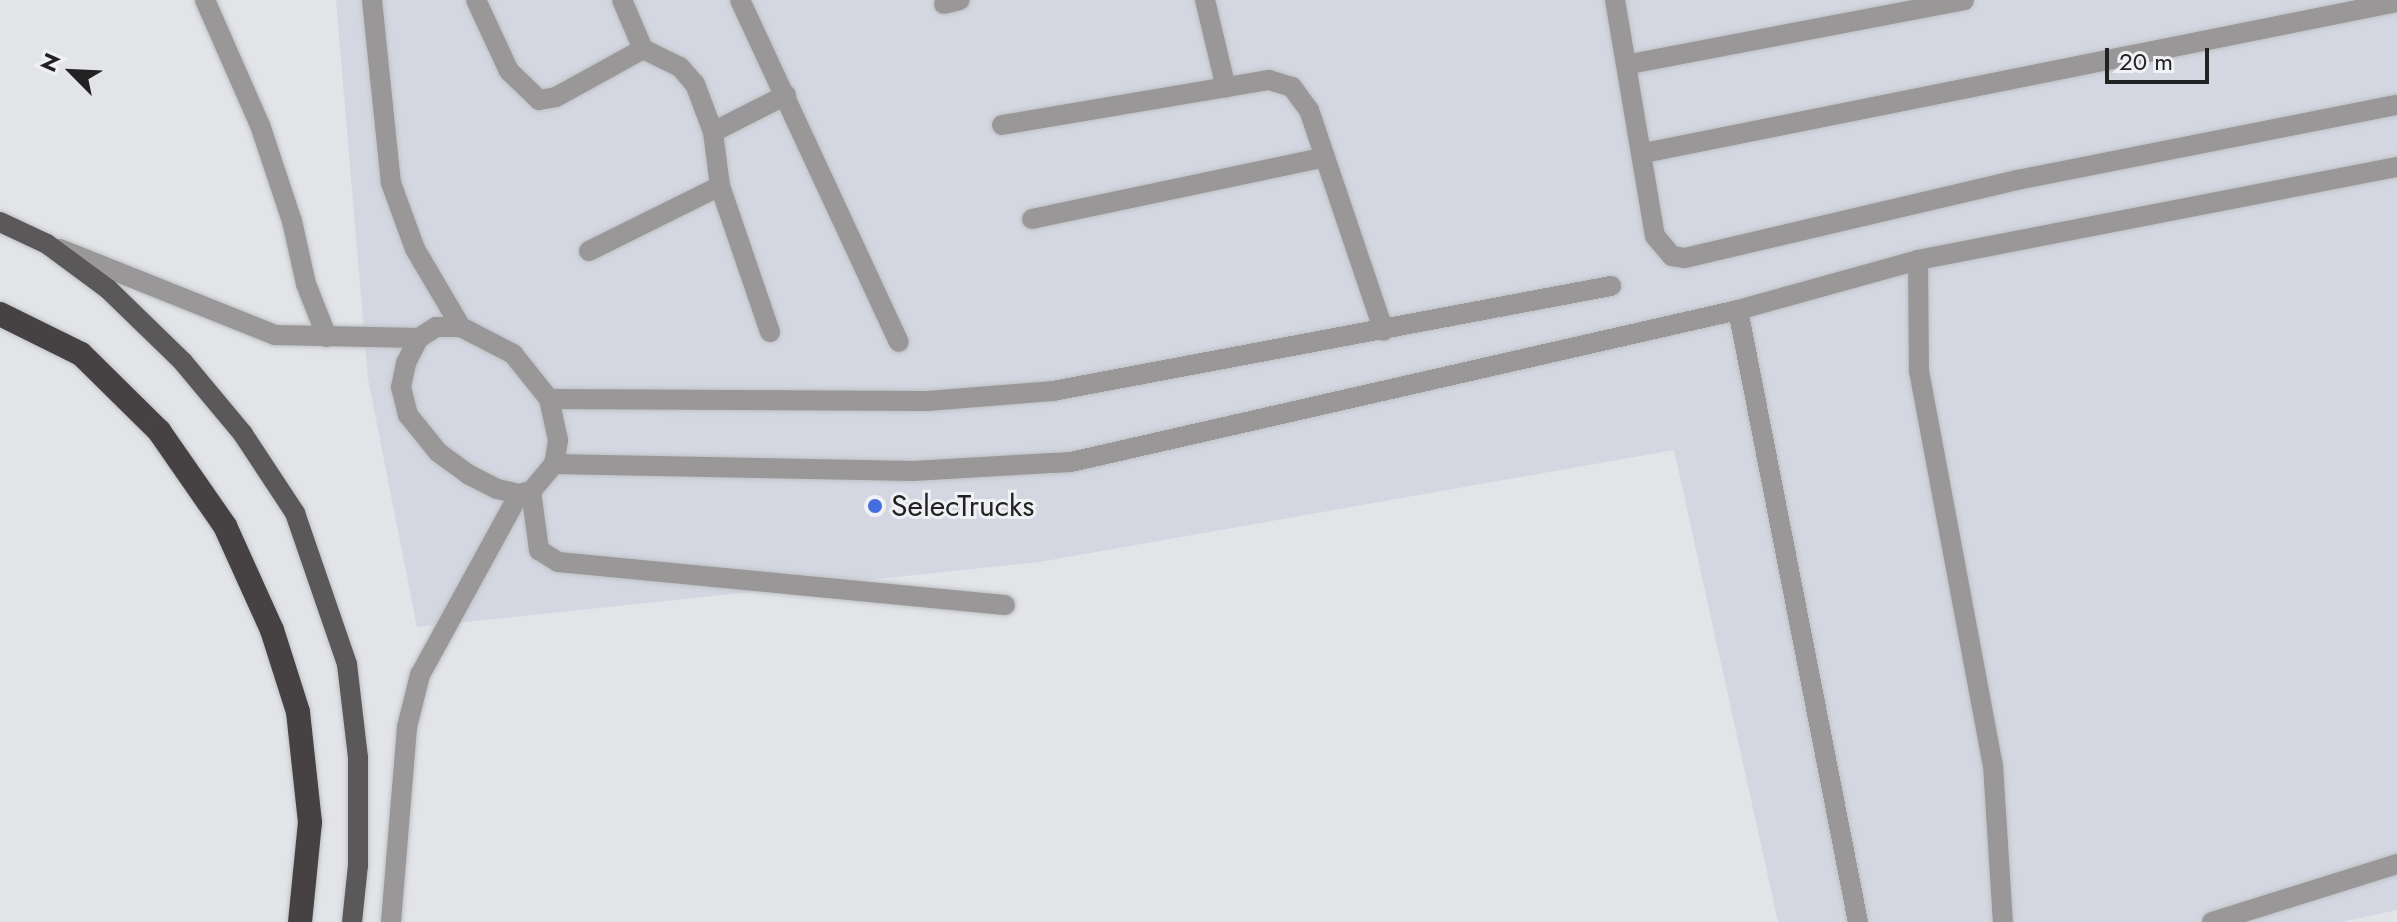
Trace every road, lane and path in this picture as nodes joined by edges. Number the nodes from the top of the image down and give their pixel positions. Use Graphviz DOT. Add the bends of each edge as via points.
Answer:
graph roads {
  1 [pos="205,0"];
  2 [pos="372,0"];
  3 [pos="476,0"];
  4 [pos="622,0"];
  5 [pos="740,0"];
  6 [pos="1205,0"];
  7 [pos="1615,0"];
  8 [pos="1964,0"];
  9 [pos="2397,2"];
  10 [pos="643,49"];
  11 [pos="1630,64"];
  12 [pos="1226,88"];
  13 [pos="786,95"];
  14 [pos="2397,105"];
  15 [pos="1002,125"];
  16 [pos="713,132"];
  17 [pos="1644,153"];
  18 [pos="1325,157"];
  19 [pos="2397,167"];
  20 [pos="720,186"];
  21 [pos="1032,219"];
  22 [pos="0,222"];
  23 [pos="47,244"];
  24 [pos="589,251"];
  25 [pos="1918,260"];
  26 [pos="1611,286"];
  27 [pos="1738,310"];
  28 [pos="0,314"];
  29 [pos="461,327"];
  30 [pos="1384,331"];
  31 [pos="770,332"];
  32 [pos="327,337"];
  33 [pos="419,338"];
  34 [pos="899,342"];
  35 [pos="549,399"];
  36 [pos="554,464"];
  37 [pos="525,492"];
  38 [pos="1005,605"];
  39 [pos="2397,864"];
  40 [pos="300,922"];
  41 [pos="352,922"];
  42 [pos="391,922"];
  43 [pos="1858,922"];
  44 [pos="2003,922"];
  45 [pos="2212,922"];
  1 -- 32 [label="lane" via="260,125 292,221 306,284"];
  2 -- 29 [label="lane" via="391,183 415,249"];
  3 -- 10 [label="lane" via="509,71 539,100 556,97"];
  4 -- 10 [label="lane"];
  5 -- 13 [label="lane"];
  6 -- 12 [label="lane"];
  7 -- 11 [label="lane"];
  8 -- 11 [label="lane"];
  9 -- 17 [label="lane"];
  10 -- 16 [label="lane" via="680,67 695,84"];
  11 -- 17 [label="lane"];
  12 -- 15 [label="lane"];
  12 -- 18 [label="lane" via="1269,80 1292,87 1309,110"];
  13 -- 16 [label="lane"];
  13 -- 34 [label="lane"];
  14 -- 17 [label="lane" via="2017,180 1685,258 1662,249 1655,236"];
  16 -- 20 [label="lane"];
  18 -- 21 [label="lane"];
  18 -- 30 [label="lane"];
  19 -- 25 [label="lane"];
  20 -- 24 [label="lane"];
  20 -- 31 [label="lane"];
  22 -- 23 [label="main road"];
  23 -- 32 [label="lane" via="275,335"];
  23 -- 41 [label="main road" via="108,289 183,362 243,434 295,513 347,664 358,757"];
  25 -- 27 [label="lane"];
  25 -- 44 [label="lane" via="1919,371 1993,765"];
  26 -- 30 [label="lane"];
  27 -- 36 [label="lane" via="1071,462 913,471"];
  27 -- 43 [label="lane"];
  28 -- 40 [label="highway" via="81,354 159,431 225,526 272,630 298,712 310,822"];
  29 -- 33 [label="lane" via="436,327"];
  29 -- 35 [label="lane" via="513,354"];
  30 -- 35 [label="lane" via="1021,393 883,401"];
  32 -- 33 [label="lane"];
  33 -- 37 [label="lane" via="401,387 408,415 438,452 468,474"];
  35 -- 36 [label="lane" via="557,429"];
  36 -- 37 [label="lane"];
  37 -- 38 [label="lane" via="539,550 558,562"];
  37 -- 42 [label="lane" via="420,675 407,727"];
  39 -- 45 [label="lane"];
}
